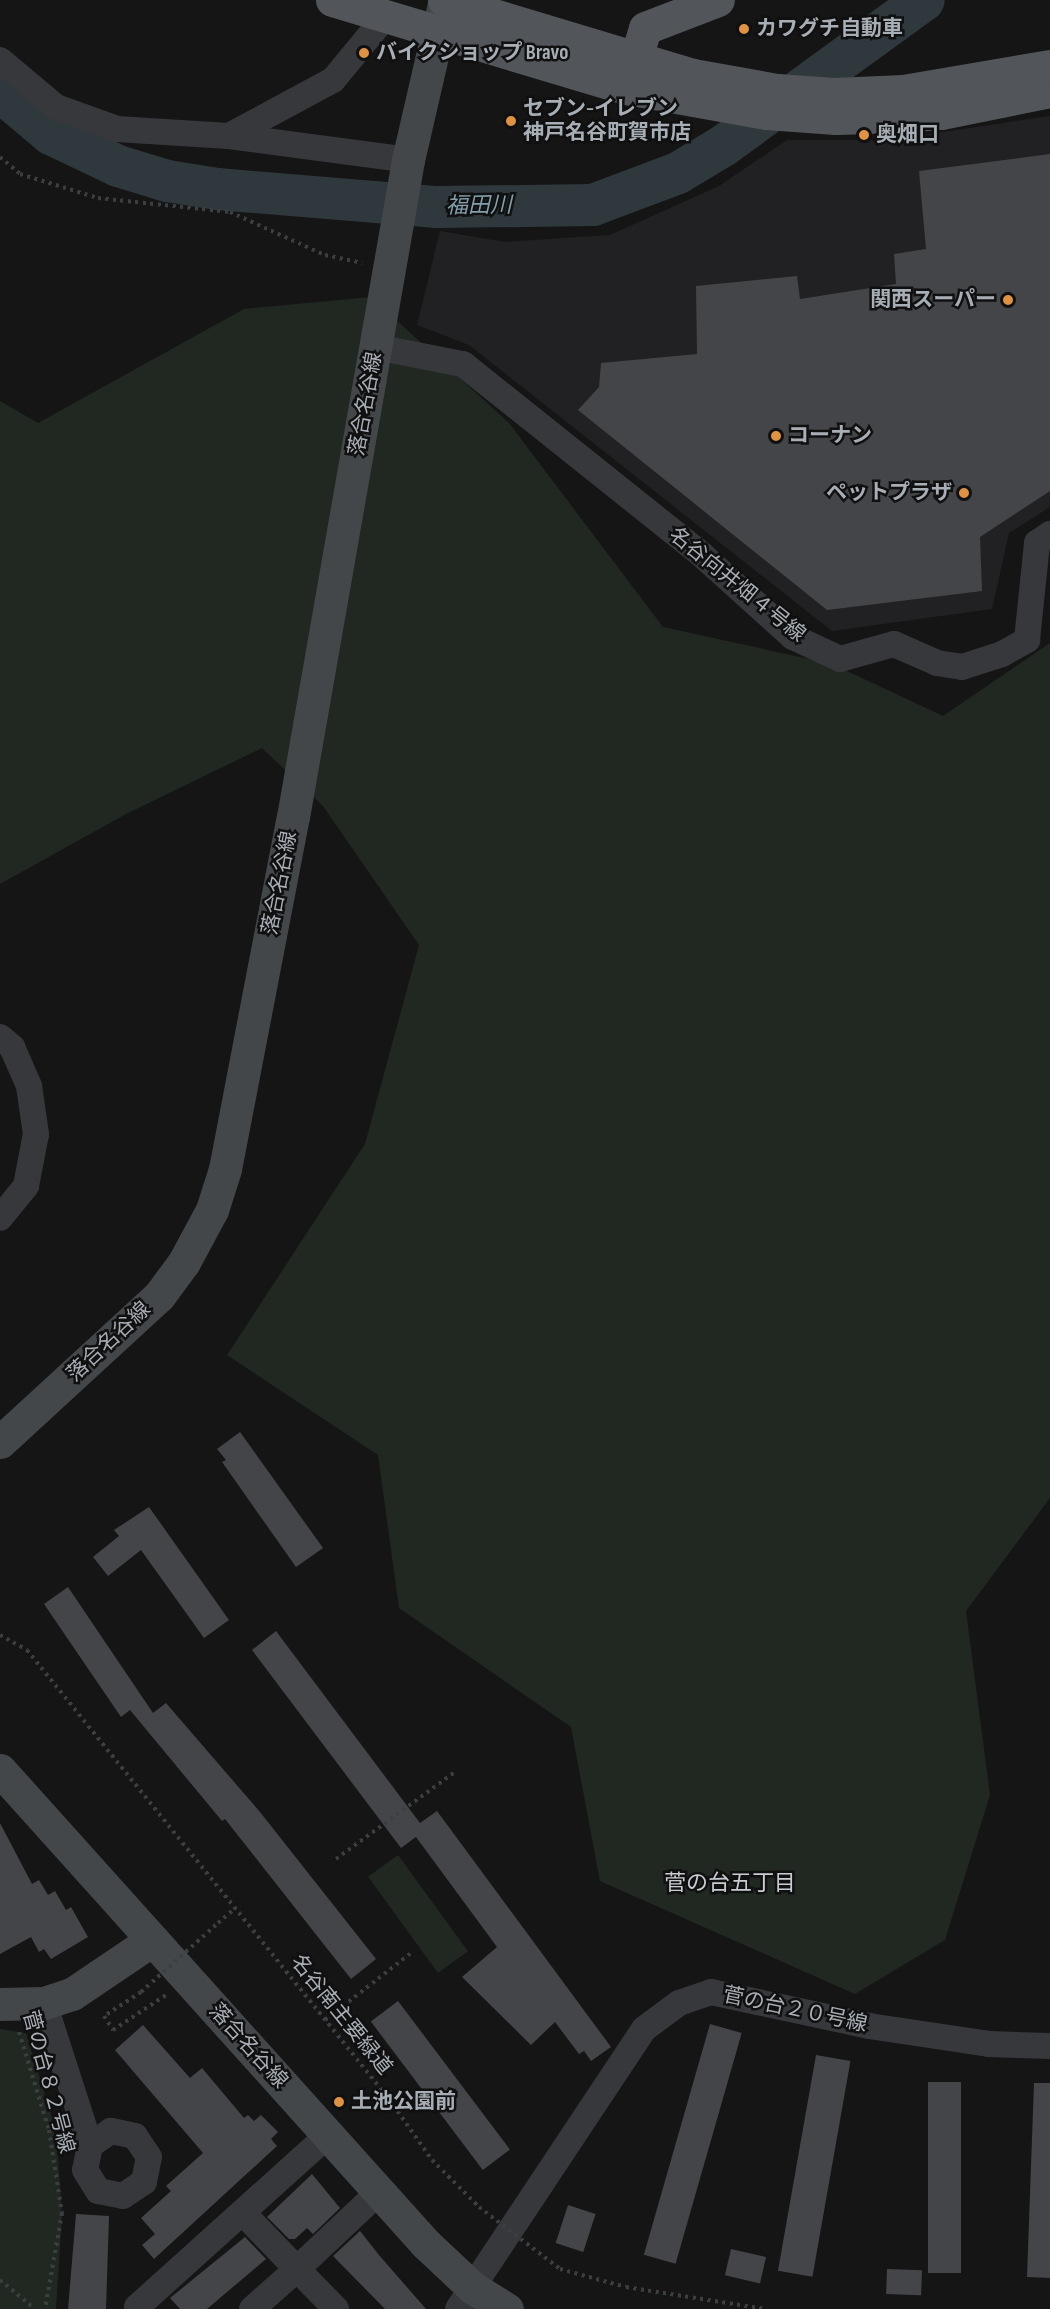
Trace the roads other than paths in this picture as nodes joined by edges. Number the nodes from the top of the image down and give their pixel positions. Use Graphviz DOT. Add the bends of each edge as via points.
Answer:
graph roads {
  1 [pos="332,0"];
  2 [pos="718,0"];
  3 [pos="443,11"];
  4 [pos="386,16"];
  5 [pos="638,57"];
  6 [pos="0,60"];
  7 [pos="1050,66"];
  8 [pos="626,88"];
  9 [pos="1050,92"];
  10 [pos="845,106"];
  11 [pos="229,136"];
  12 [pos="408,160"];
  13 [pos="376,347"];
  14 [pos="1050,534"];
  15 [pos="0,1037"];
  16 [pos="0,1218"];
  17 [pos="0,1443"];
  18 [pos="0,1770"];
  19 [pos="152,1940"];
  20 [pos="19,2004"];
  21 [pos="1050,2046"];
  22 [pos="328,2135"];
  23 [pos="90,2145"];
  24 [pos="379,2192"];
  25 [pos="243,2214"];
  26 [pos="297,2269"];
  27 [pos="466,2298"];
  28 [pos="137,2307"];
  29 [pos="252,2309"];
  30 [pos="336,2309"];
  31 [pos="507,2309"];
  1 -- 4 [label="main road"];
  2 -- 5 [label="main road" via="645,28"];
  3 -- 4 [label="main road"];
  3 -- 5 [label="main road"];
  3 -- 8 [label="main road"];
  3 -- 12 [label="street, 落合名谷線"];
  4 -- 11 [label="street" via="333,80"];
  5 -- 8 [label="main road"];
  5 -- 10 [label="main road" via="693,75"];
  6 -- 11 [label="street" via="56,108 117,129"];
  7 -- 10 [label="main road"];
  8 -- 10 [label="main road" via="766,113"];
  9 -- 10 [label="main road" via="941,113"];
  11 -- 12 [label="street"];
  12 -- 13 [label="street, 落合名谷線"];
  13 -- 14 [label="street, 名谷向井畑４号線" via="463,364 701,554 793,637 840,659 894,644 937,663 962,667 1019,645 1027,640 1037,543"];
  13 -- 17 [label="street, 落合名谷線" via="237,1112 212,1210 184,1262 159,1296"];
  15 -- 16 [label="street" via="12,1047 29,1086 36,1134 26,1186"];
  18 -- 19 [label="street, 落合名谷線"];
  19 -- 20 [label="street" via="72,1994"];
  19 -- 22 [label="street, 落合名谷線"];
  20 -- 23 [label="street"];
  21 -- 27 [label="street, 菅の台２０号線" via="989,2044 869,2026 711,1992 679,2003 644,2030"];
  22 -- 24 [label="street, 落合名谷線"];
  22 -- 25 [label="street"];
  24 -- 26 [label="street"];
  24 -- 27 [label="street, 落合名谷線"];
  25 -- 26 [label="street"];
  25 -- 28 [label="street"];
  26 -- 29 [label="street"];
  26 -- 30 [label="street"];
  27 -- 31 [label="street, 落合名谷線"];
}
